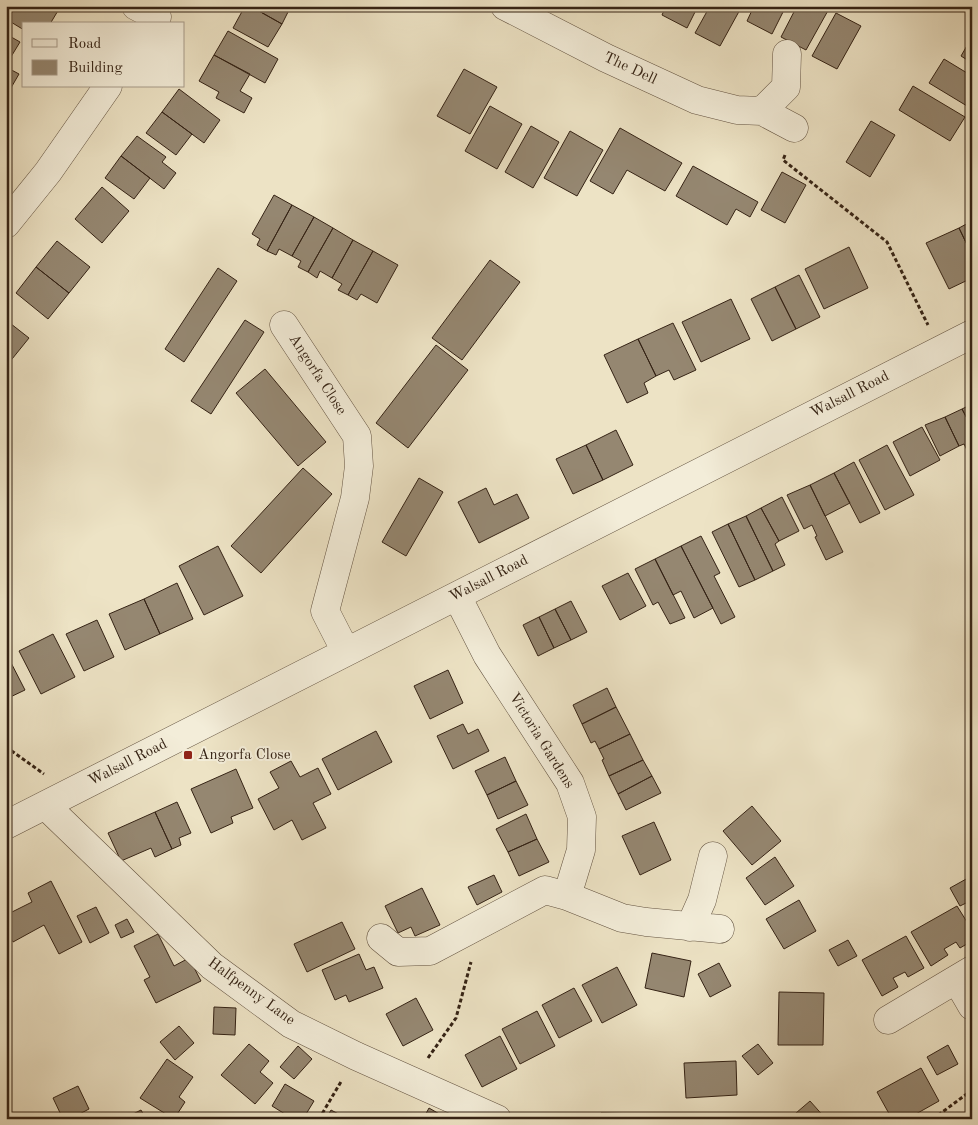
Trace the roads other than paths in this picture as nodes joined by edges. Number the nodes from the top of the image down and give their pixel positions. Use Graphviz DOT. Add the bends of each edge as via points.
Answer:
graph roads {
  1 [pos="505,6"];
  2 [pos="787,54"];
  3 [pos="107,88"];
  4 [pos="762,111"];
  5 [pos="794,128"];
  6 [pos="6,224"];
  7 [pos="284,325"];
  8 [pos="972,334"];
  9 [pos="457,596"];
  10 [pos="346,652"];
  11 [pos="57,799"];
  12 [pos="6,825"];
  13 [pos="713,856"];
  14 [pos="568,897"];
  15 [pos="690,927"];
  16 [pos="720,929"];
  17 [pos="381,938"];
  18 [pos="964,975"];
  19 [pos="972,1006"];
  20 [pos="888,1020"];
  21 [pos="496,1119"];
  1 -- 4 [label="street, The Dell" via="697,100 737,110"];
  2 -- 4 [label="street" via="786,87"];
  3 -- 6 [label="street" via="48,172"];
  4 -- 5 [label="street, The Dell"];
  7 -- 10 [label="street, Angorfa Close" via="357,436 360,466 355,498 325,611"];
  8 -- 9 [label="street, Walsall Road"];
  9 -- 10 [label="street, Walsall Road"];
  9 -- 14 [label="street, Victoria Gardens" via="487,655 570,783 582,817 581,850"];
  10 -- 11 [label="street, Walsall Road"];
  11 -- 12 [label="street, Walsall Road"];
  11 -- 21 [label="street, Halfpenny Lane" via="212,966 291,1024"];
  13 -- 15 [label="street" via="702,900"];
  14 -- 15 [label="street" via="622,918"];
  14 -- 17 [label="street" via="430,951 398,952"];
  15 -- 16 [label="street"];
  18 -- 19 [label="street"];
  18 -- 20 [label="street"];
}
